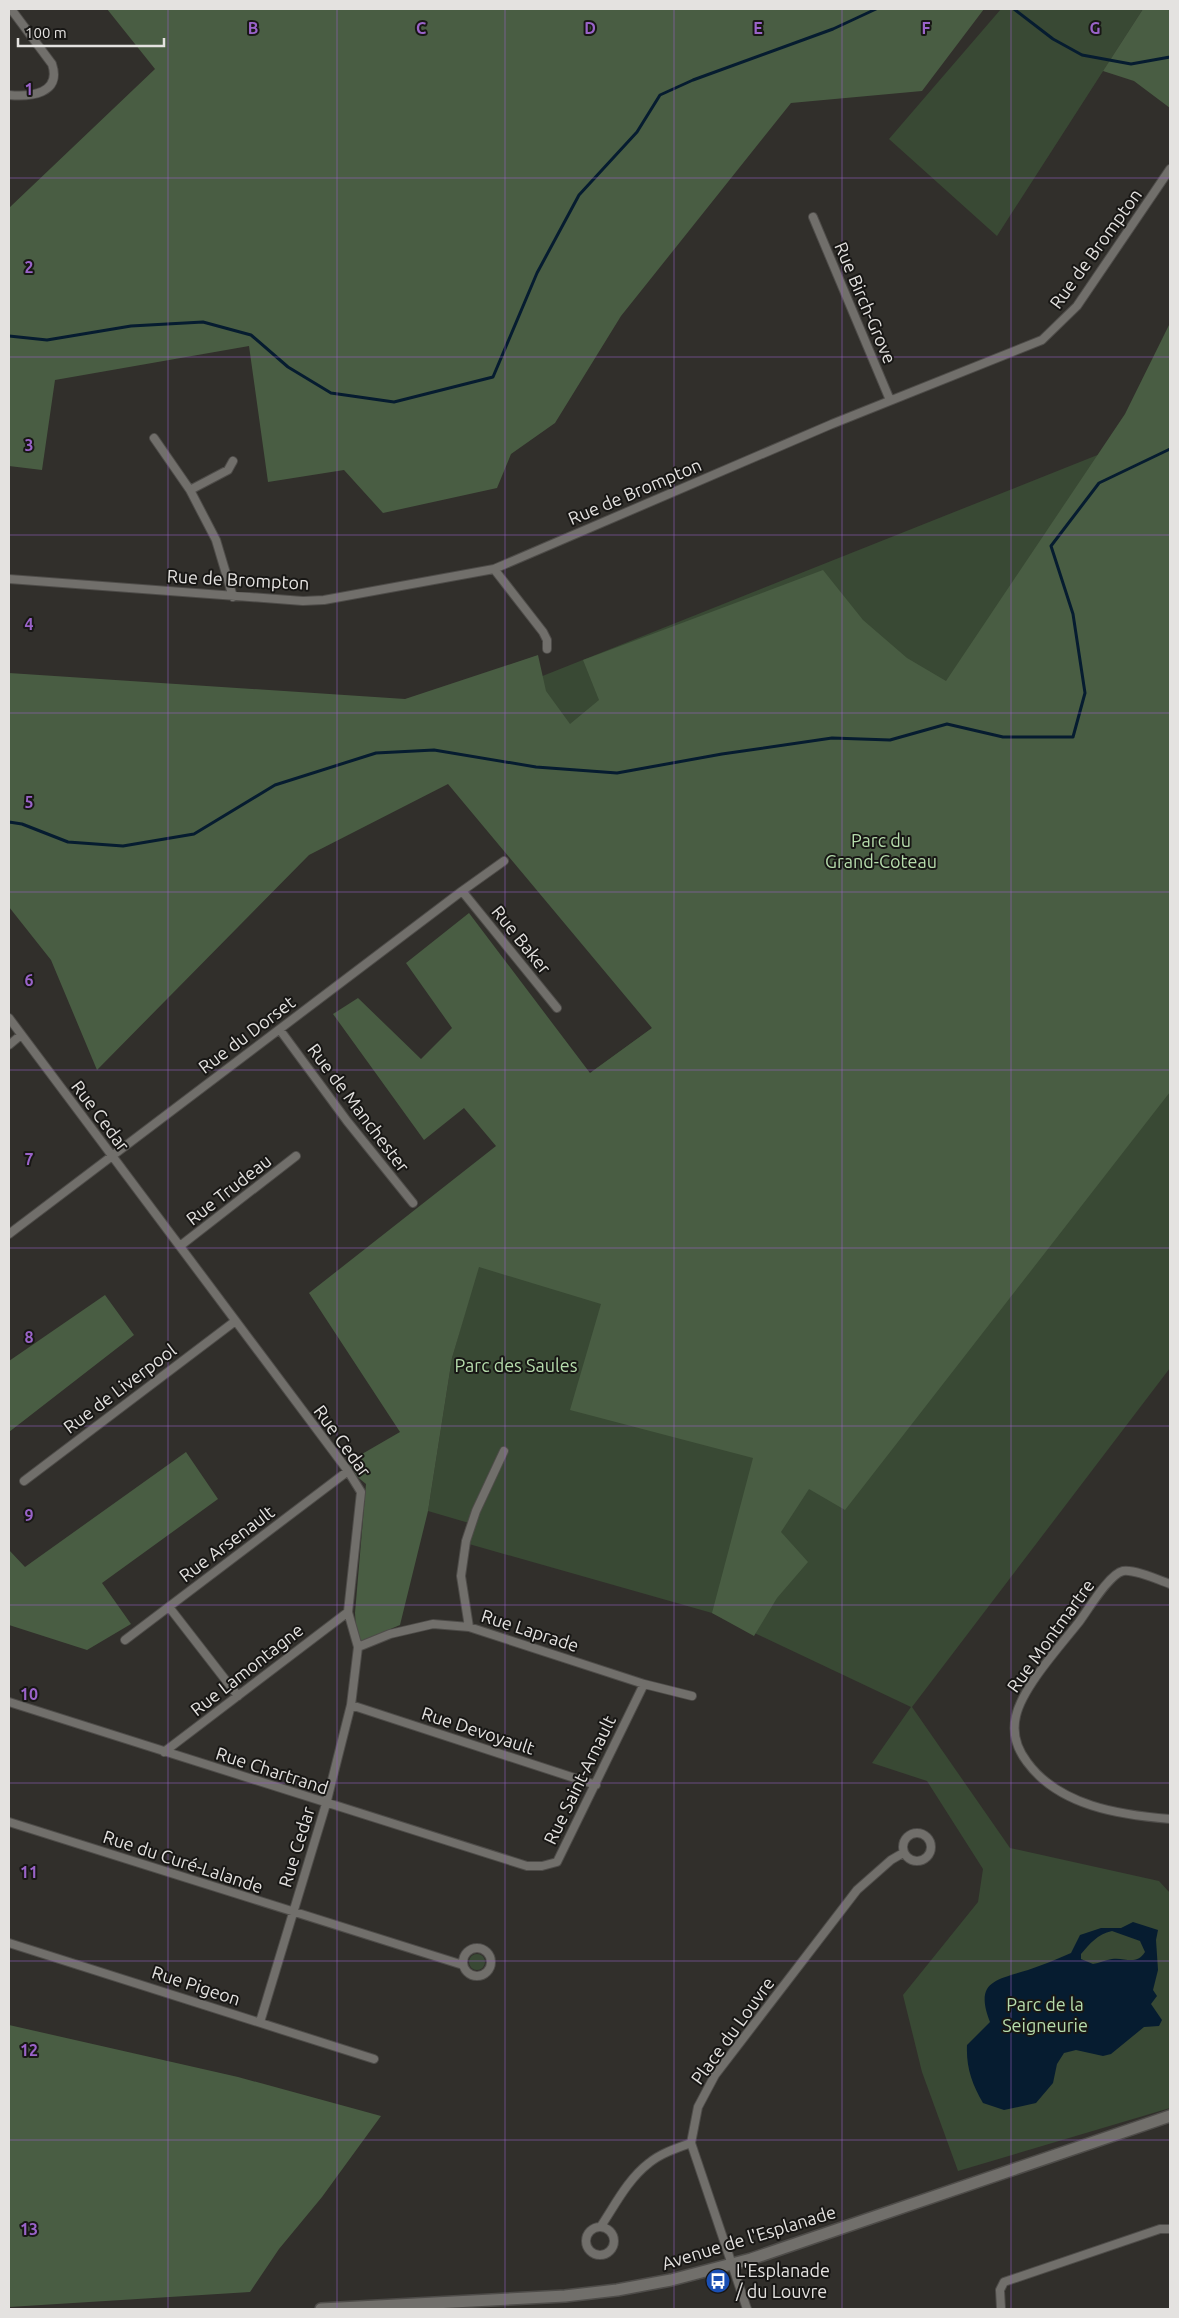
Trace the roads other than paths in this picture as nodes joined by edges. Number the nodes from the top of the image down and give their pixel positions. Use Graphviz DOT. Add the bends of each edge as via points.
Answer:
graph roads {
  1 [pos="11,9"];
  2 [pos="9,95"];
  3 [pos="1170,169"];
  4 [pos="813,217"];
  5 [pos="890,400"];
  6 [pos="154,438"];
  7 [pos="233,462"];
  8 [pos="190,490"];
  9 [pos="494,569"];
  10 [pos="9,579"];
  11 [pos="233,597"];
  12 [pos="547,649"];
  13 [pos="504,861"];
  14 [pos="462,891"];
  15 [pos="557,1008"];
  16 [pos="9,1018"];
  17 [pos="280,1030"];
  18 [pos="21,1035"];
  19 [pos="9,1044"];
  20 [pos="112,1156"];
  21 [pos="296,1156"];
  22 [pos="413,1204"];
  23 [pos="9,1234"];
  24 [pos="180,1246"];
  25 [pos="234,1322"];
  26 [pos="504,1451"];
  27 [pos="348,1471"];
  28 [pos="24,1481"];
  29 [pos="1170,1584"];
  30 [pos="169,1607"];
  31 [pos="348,1612"];
  32 [pos="469,1627"];
  33 [pos="124,1640"];
  34 [pos="358,1647"];
  35 [pos="644,1684"];
  36 [pos="238,1696"];
  37 [pos="692,1696"];
  38 [pos="9,1702"];
  39 [pos="351,1705"];
  40 [pos="164,1752"];
  41 [pos="596,1785"];
  42 [pos="326,1804"];
  43 [pos="1170,1819"];
  44 [pos="9,1822"];
  45 [pos="903,1853"];
  46 [pos="527,1866"];
  47 [pos="292,1912"];
  48 [pos="9,1942"];
  49 [pos="463,1965"];
  50 [pos="260,2022"];
  51 [pos="374,2059"];
  52 [pos="1170,2116"];
  53 [pos="692,2142"];
  54 [pos="601,2226"];
  55 [pos="1170,2229"];
  56 [pos="733,2264"];
  57 [pos="321,2309"];
  58 [pos="748,2309"];
  59 [pos="1001,2309"];
  1 -- 2 [label="street" via="52,64 55,73 51,84 40,94"];
  3 -- 5 [label="street, Rue de Brompton" via="1077,306 1042,340"];
  4 -- 5 [label="street, Rue Birch-Grove"];
  5 -- 9 [label="street, Rue de Brompton"];
  6 -- 8 [label="street"];
  7 -- 8 [label="street" via="228,470"];
  8 -- 11 [label="street" via="216,540"];
  9 -- 11 [label="street, Rue de Brompton" via="324,600"];
  9 -- 12 [label="street" via="543,632"];
  10 -- 11 [label="street, Rue de Brompton"];
  13 -- 14 [label="street, Rue du Dorset"];
  14 -- 15 [label="street, Rue Baker"];
  14 -- 17 [label="street, Rue du Dorset"];
  16 -- 18 [label="street, Rue Cedar"];
  17 -- 20 [label="street, Rue du Dorset"];
  17 -- 22 [label="street, Rue de Manchester"];
  18 -- 19 [label="street"];
  18 -- 20 [label="street, Rue Cedar"];
  20 -- 23 [label="street, Rue du Dorset"];
  20 -- 24 [label="street, Rue Cedar"];
  21 -- 24 [label="street, Rue Trudeau"];
  24 -- 25 [label="street, Rue Cedar"];
  25 -- 27 [label="street, Rue Cedar"];
  25 -- 28 [label="street, Rue de Liverpool"];
  26 -- 32 [label="street" via="466,1540 461,1576"];
  27 -- 30 [label="street, Rue Arsenault"];
  27 -- 31 [label="street, Rue Cedar" via="360,1492"];
  29 -- 43 [label="street, Rue Montmartre" via="1132,1572 1116,1574 1020,1701 1014,1728 1018,1750 1034,1772 1068,1795 1121,1813"];
  30 -- 33 [label="street, Rue Arsenault"];
  30 -- 36 [label="street"];
  31 -- 34 [label="street, Rue Cedar"];
  31 -- 36 [label="street, Rue Lamontagne"];
  32 -- 34 [label="street, Rue Laprade" via="433,1624 390,1634"];
  32 -- 35 [label="street, Rue Laprade"];
  34 -- 39 [label="street, Rue Cedar"];
  35 -- 37 [label="street, Rue Laprade"];
  35 -- 41 [label="street, Rue Saint-Arnault"];
  36 -- 40 [label="street, Rue Lamontagne"];
  38 -- 40 [label="street, Rue Chartrand"];
  39 -- 41 [label="street, Rue Devoyault"];
  39 -- 42 [label="street, Rue Cedar"];
  40 -- 42 [label="street, Rue Chartrand"];
  41 -- 46 [label="street, Rue Saint-Arnault" via="556,1862"];
  42 -- 46 [label="street, Rue Chartrand"];
  42 -- 47 [label="street, Rue Cedar"];
  44 -- 47 [label="street, Rue du Curé-Lalande"];
  45 -- 53 [label="street, Place du Louvre" via="857,1890 715,2075 698,2107"];
  47 -- 49 [label="street, Rue du Curé-Lalande"];
  47 -- 50 [label="street, Rue Cedar"];
  48 -- 50 [label="street, Rue Pigeon"];
  50 -- 51 [label="street, Rue Pigeon"];
  52 -- 56 [label="street, Avenue de l'Esplanade"];
  53 -- 54 [label="street" via="668,2151 643,2168"];
  53 -- 56 [label="street, Place du Louvre"];
  55 -- 59 [label="street" via="1160,2229 1004,2282 1000,2290"];
  56 -- 57 [label="street, Avenue de l'Esplanade" via="660,2283 584,2295"];
  56 -- 58 [label="street, Place du Louvre"];
}
